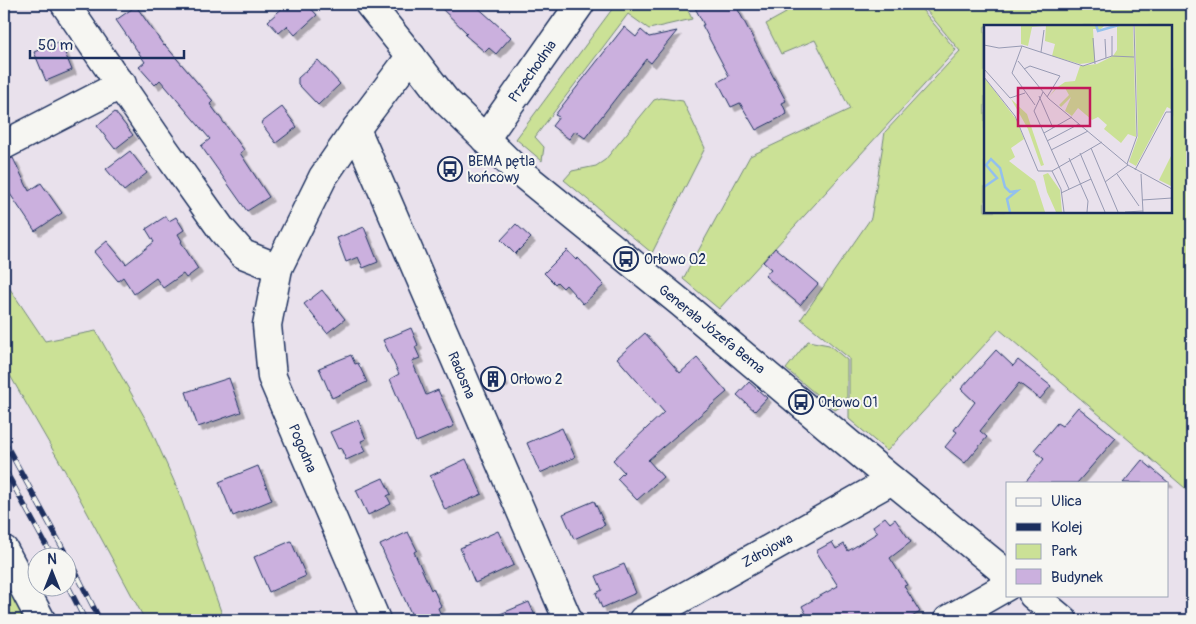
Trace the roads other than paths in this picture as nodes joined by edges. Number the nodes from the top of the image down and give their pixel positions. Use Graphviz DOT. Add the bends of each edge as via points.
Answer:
graph roads {
  1 [pos="65,4"];
  2 [pos="369,4"];
  3 [pos="580,4"];
  4 [pos="411,56"];
  5 [pos="122,84"];
  6 [pos="356,129"];
  7 [pos="484,139"];
  8 [pos="4,145"];
  9 [pos="278,268"];
  10 [pos="892,480"];
  11 [pos="4,550"];
  12 [pos="1006,573"];
  13 [pos="1006,587"];
  14 [pos="1034,596"];
  15 [pos="40,620"];
  16 [pos="376,620"];
  17 [pos="568,620"];
  18 [pos="642,620"];
  19 [pos="948,620"];
  20 [pos="1063,620"];
  1 -- 5 [label="street"];
  2 -- 4 [label="street, Generała Józefa Bema"];
  3 -- 7 [label="street, Przechodnia"];
  4 -- 6 [label="street, Pogodna"];
  4 -- 7 [label="street, Generała Józefa Bema" via="445,100"];
  5 -- 8 [label="street"];
  5 -- 9 [label="street" via="164,150 222,230 244,254"];
  6 -- 9 [label="street, Pogodna" via="323,177"];
  6 -- 17 [label="street, Radosna"];
  7 -- 10 [label="street, Generała Józefa Bema"];
  9 -- 16 [label="street, Pogodna" via="267,325 272,377"];
  10 -- 12 [label="street, Generała Józefa Bema"];
  10 -- 18 [label="street, Zdrojowa"];
  11 -- 15 [label="street"];
  13 -- 19 [label="street"];
  14 -- 20 [label="street"];
}
